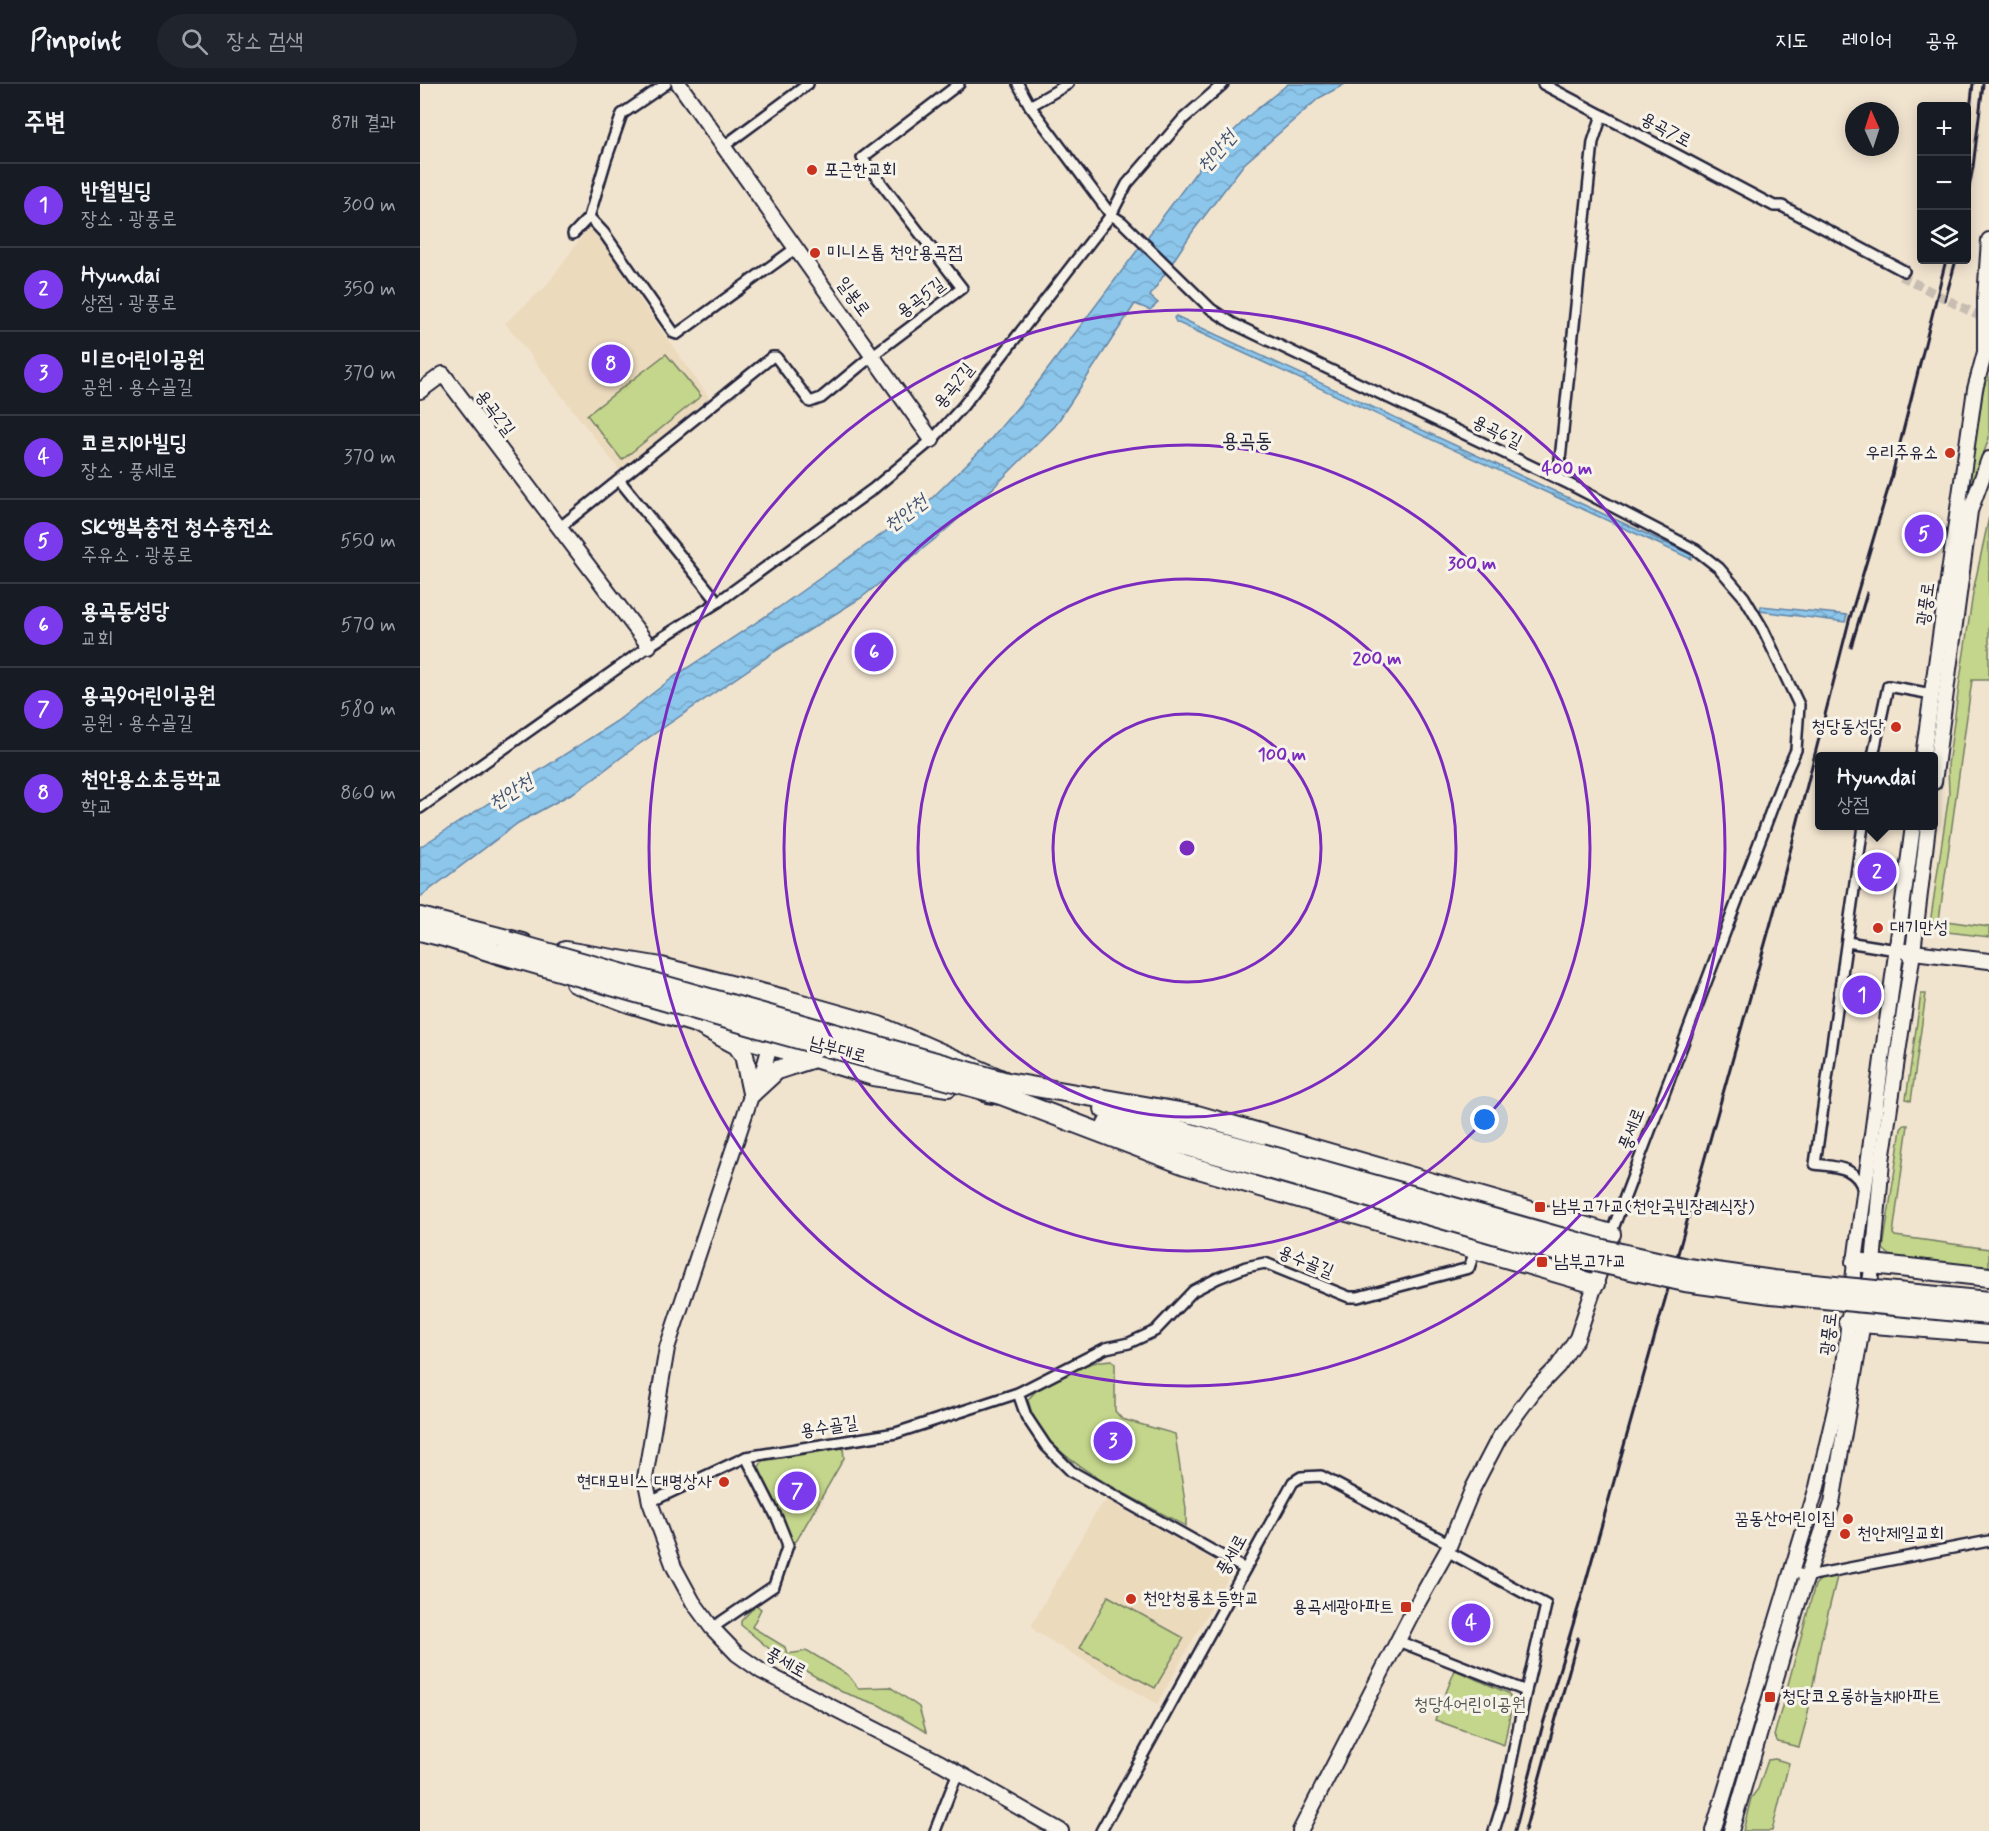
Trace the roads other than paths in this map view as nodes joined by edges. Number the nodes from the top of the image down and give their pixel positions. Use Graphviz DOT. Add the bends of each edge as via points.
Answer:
graph roads {
  1 [pos="666,84"];
  2 [pos="679,84"];
  3 [pos="808,84"];
  4 [pos="959,84"];
  5 [pos="1018,84"];
  6 [pos="1068,84"];
  7 [pos="1223,84"];
  8 [pos="1543,84"];
  9 [pos="1030,106"];
  10 [pos="1602,115"];
  11 [pos="724,146"];
  12 [pos="1111,215"];
  13 [pos="589,217"];
  14 [pos="573,234"];
  15 [pos="1989,240"];
  16 [pos="796,248"];
  17 [pos="1903,274"];
  18 [pos="1985,298"];
  19 [pos="1988,351"];
  20 [pos="873,355"];
  21 [pos="1975,389"];
  22 [pos="420,391"];
  23 [pos="932,440"];
  24 [pos="1989,459"];
  25 [pos="1558,479"];
  26 [pos="620,481"];
  27 [pos="559,528"];
  28 [pos="718,602"];
  29 [pos="649,646"];
  30 [pos="1932,694"];
  31 [pos="1799,705"];
  32 [pos="1874,752"];
  33 [pos="1924,752"];
  34 [pos="1938,752"];
  35 [pos="420,808"];
  36 [pos="1862,830"];
  37 [pos="1912,830"];
  38 [pos="1927,830"];
  39 [pos="420,917"];
  40 [pos="420,931"];
  41 [pos="1847,942"];
  42 [pos="502,947"];
  43 [pos="1897,950"];
  44 [pos="1913,952"];
  45 [pos="1989,961"];
  46 [pos="784,999"];
  47 [pos="698,1024"];
  48 [pos="770,1046"];
  49 [pos="814,1058"];
  50 [pos="1004,1088"];
  51 [pos="752,1093"];
  52 [pos="1870,1155"];
  53 [pos="1260,1159"];
  54 [pos="1851,1170"];
  55 [pos="1865,1195"];
  56 [pos="1493,1200"];
  57 [pos="1611,1234"];
  58 [pos="1476,1250"];
  59 [pos="1864,1263"];
  60 [pos="1989,1277"];
  61 [pos="1595,1284"];
  62 [pos="1989,1301"];
  63 [pos="1989,1315"];
  64 [pos="1856,1322"];
  65 [pos="1989,1333"];
  66 [pos="1018,1393"];
  67 [pos="746,1457"];
  68 [pos="650,1502"];
  69 [pos="1989,1541"];
  70 [pos="1448,1547"];
  71 [pos="1245,1569"];
  72 [pos="1791,1572"];
  73 [pos="1808,1576"];
  74 [pos="712,1628"];
  75 [pos="1398,1641"];
  76 [pos="1526,1691"];
  77 [pos="958,1772"];
  78 [pos="934,1831"];
  79 [pos="1061,1831"];
  80 [pos="1101,1831"];
  81 [pos="1300,1831"];
  82 [pos="1494,1831"];
  83 [pos="1713,1831"];
  84 [pos="1731,1831"];
  1 -- 13 [label="street" via="622,114"];
  2 -- 11 [label="street, 일봉로"];
  3 -- 11 [label="street"];
  4 -- 20 [label="street, 용곡5길" via="862,158 962,288"];
  5 -- 9 [label="street"];
  6 -- 9 [label="street"];
  7 -- 12 [label="street, 용곡2길" via="1183,119 1146,161 1127,184"];
  8 -- 10 [label="street, 용곡7로"];
  9 -- 12 [label="street"];
  10 -- 17 [label="street, 용곡7로" via="1779,212"];
  10 -- 25 [label="street" via="1593,142"];
  11 -- 16 [label="street, 일봉로"];
  12 -- 23 [label="street, 용곡2길" via="963,406"];
  12 -- 25 [label="street, 용곡6길" via="1211,309 1232,323"];
  13 -- 14 [label="street"];
  13 -- 16 [label="street" via="674,333 681,333"];
  15 -- 18 [label="street"];
  16 -- 20 [label="street, 일봉로"];
  18 -- 19 [label="street, 광풍로"];
  18 -- 21 [label="street"];
  19 -- 21 [label="street, 광풍로"];
  20 -- 23 [label="street, 일봉로"];
  20 -- 26 [label="street" via="821,398 810,402 776,357 772,357"];
  21 -- 30 [label="street, 광풍로"];
  22 -- 27 [label="street, 용곡2길" via="443,374"];
  23 -- 28 [label="street, 용곡2길" via="873,489"];
  24 -- 34 [label="street, 광풍로" via="1970,511"];
  25 -- 31 [label="street, 용곡6길" via="1696,550 1719,568 1744,597 1763,629"];
  26 -- 27 [label="street"];
  26 -- 28 [label="street"];
  27 -- 29 [label="street, 용곡2길"];
  28 -- 29 [label="street, 용곡2길"];
  29 -- 35 [label="street, 용곡2길"];
  30 -- 32 [label="street" via="1888,686"];
  30 -- 33 [label="street, 광풍로"];
  31 -- 57 [label="street, 풍세로" via="1796,750"];
  36 -- 41 [label="street"];
  37 -- 43 [label="street, 광풍로"];
  38 -- 44 [label="street, 광풍로"];
  39 -- 42 [label="highway, 남부대로"];
  40 -- 42 [label="highway, 남부대로"];
  41 -- 43 [label="street"];
  41 -- 54 [label="street" via="1815,1164"];
  42 -- 46 [label="highway" via="661,967"];
  42 -- 47 [label="highway" via="629,1003"];
  42 -- 50 [label="highway, 남부대로, bridge" via="765,1030"];
  43 -- 44 [label="street"];
  43 -- 52 [label="street, 광풍로"];
  44 -- 45 [label="street"];
  44 -- 59 [label="street, 광풍로"];
  46 -- 48 [label="street"];
  46 -- 50 [label="highway" via="879,1026"];
  47 -- 48 [label="highway"];
  47 -- 51 [label="highway" via="737,1045 744,1055"];
  48 -- 49 [label="highway"];
  48 -- 51 [label="street"];
  49 -- 50 [label="highway" via="873,1076"];
  49 -- 51 [label="highway" via="777,1070"];
  50 -- 53 [label="highway, 남부대로"];
  50 -- 56 [label="highway" via="1197,1115"];
  50 -- 58 [label="highway" via="1185,1165"];
  51 -- 68 [label="street, 풍세로" via="667,1348 645,1478"];
  52 -- 54 [label="street"];
  52 -- 55 [label="street, 광풍로"];
  53 -- 62 [label="highway, bridge" via="1688,1268"];
  53 -- 63 [label="highway, bridge" via="1518,1241 1685,1282"];
  54 -- 55 [label="street" via="1861,1180"];
  55 -- 59 [label="street, 광풍로"];
  56 -- 57 [label="highway"];
  56 -- 58 [label="street, 용수골길"];
  57 -- 61 [label="street, 풍세로"];
  58 -- 61 [label="highway"];
  58 -- 66 [label="street, 용수골길" via="1469,1269 1358,1298 1265,1263 1246,1267 1193,1292 1155,1331 1106,1348"];
  59 -- 60 [label="highway"];
  59 -- 64 [label="street, 광풍로"];
  61 -- 70 [label="street, 풍세로" via="1577,1338 1499,1438"];
  64 -- 65 [label="highway"];
  64 -- 72 [label="street, 광풍로" via="1817,1487"];
  64 -- 73 [label="street, 광풍로" via="1832,1503"];
  66 -- 67 [label="street, 용수골길" via="896,1433"];
  66 -- 71 [label="street" via="1026,1416 1046,1446 1071,1471"];
  67 -- 68 [label="street, 용수골길"];
  67 -- 74 [label="street" via="788,1545 774,1586"];
  68 -- 74 [label="street, 풍세로" via="674,1567"];
  69 -- 73 [label="street"];
  70 -- 71 [label="street, 풍세로" via="1321,1476 1310,1475 1293,1482"];
  70 -- 75 [label="street, 풍세로"];
  70 -- 76 [label="street" via="1546,1605"];
  71 -- 80 [label="street, 풍세로"];
  72 -- 73 [label="street"];
  72 -- 83 [label="street, 광풍로"];
  73 -- 84 [label="street, 광풍로"];
  74 -- 77 [label="street, 풍세로" via="737,1654 761,1671"];
  75 -- 76 [label="street"];
  75 -- 81 [label="street, 풍세로"];
  76 -- 82 [label="street"];
  77 -- 78 [label="street"];
  77 -- 79 [label="street, 풍세로"];
}
